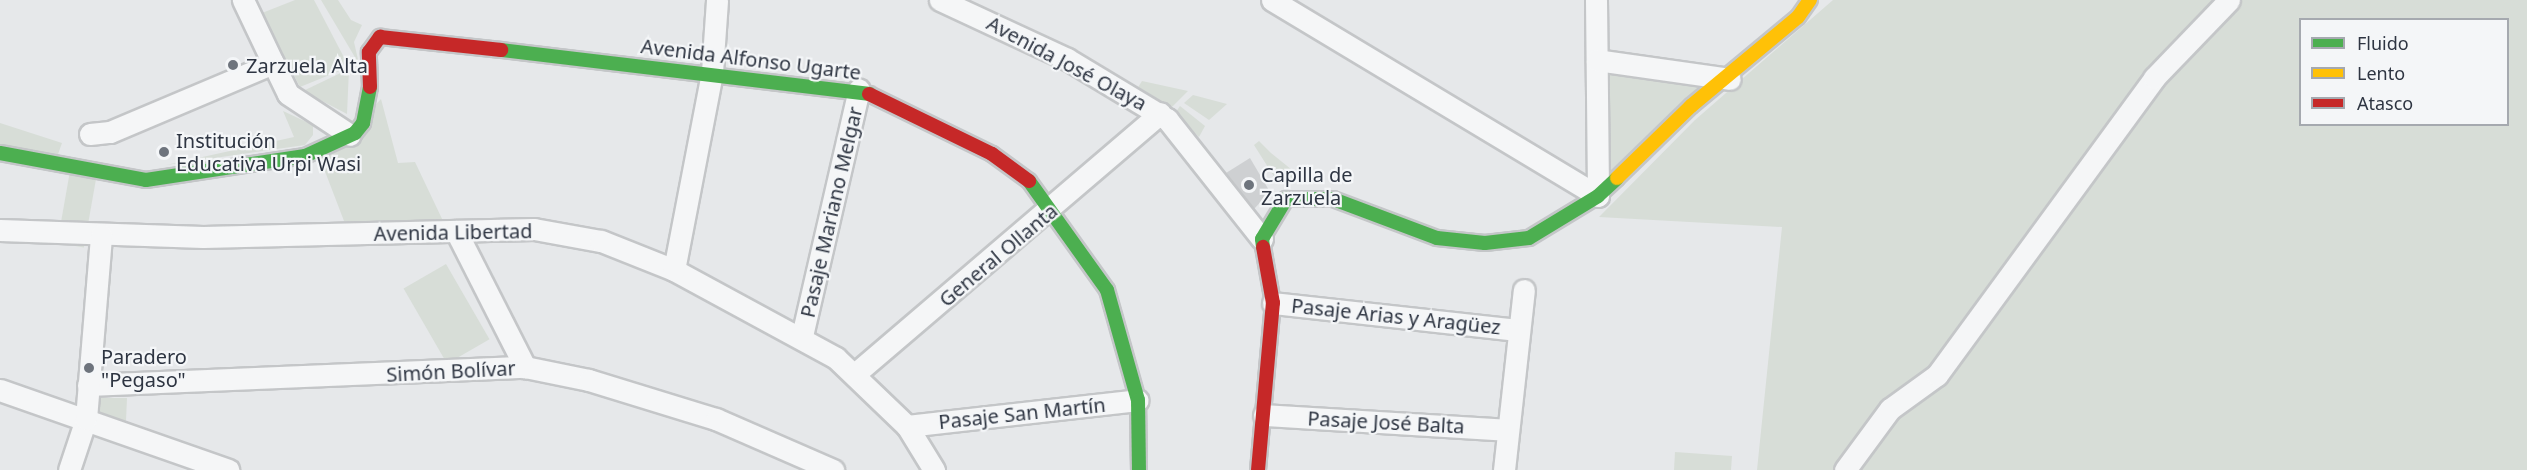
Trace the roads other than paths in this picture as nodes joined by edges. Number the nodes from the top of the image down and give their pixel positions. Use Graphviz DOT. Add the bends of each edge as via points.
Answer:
graph roads {
  1 [pos="243,0"];
  2 [pos="717,0"];
  3 [pos="940,0"];
  4 [pos="1272,0"];
  5 [pos="1596,0"];
  6 [pos="1810,0"];
  7 [pos="2229,0"];
  8 [pos="1597,60"];
  9 [pos="273,63"];
  10 [pos="712,72"];
  11 [pos="1730,79"];
  12 [pos="859,89"];
  13 [pos="1160,113"];
  14 [pos="90,134"];
  15 [pos="350,135"];
  16 [pos="0,153"];
  17 [pos="1599,196"];
  18 [pos="1053,209"];
  19 [pos="0,230"];
  20 [pos="456,231"];
  21 [pos="101,235"];
  22 [pos="1262,239"];
  23 [pos="674,270"];
  24 [pos="1524,290"];
  25 [pos="1273,303"];
  26 [pos="1519,330"];
  27 [pos="802,336"];
  28 [pos="525,366"];
  29 [pos="856,374"];
  30 [pos="88,385"];
  31 [pos="0,390"];
  32 [pos="1138,400"];
  33 [pos="1264,415"];
  34 [pos="86,420"];
  35 [pos="907,426"];
  36 [pos="1508,429"];
  37 [pos="69,470"];
  38 [pos="228,470"];
  39 [pos="833,470"];
  40 [pos="934,470"];
  41 [pos="1139,470"];
  42 [pos="1258,470"];
  43 [pos="1504,470"];
  44 [pos="1845,470"];
  1 -- 9 [label="street"];
  2 -- 10 [label="street"];
  3 -- 13 [label="street, Avenida José Olaya" via="1068,59"];
  4 -- 17 [label="street"];
  5 -- 8 [label="street"];
  6 -- 11 [label="street"];
  7 -- 44 [label="street" via="2154,78 1937,375 1890,409"];
  8 -- 11 [label="street"];
  8 -- 17 [label="street"];
  9 -- 14 [label="street" via="110,132"];
  9 -- 15 [label="street" via="288,94"];
  10 -- 12 [label="street, Avenida Alfonso Ugarte"];
  10 -- 15 [label="street, Avenida Alfonso Ugarte" via="380,37 369,52 367,116"];
  10 -- 23 [label="street"];
  11 -- 17 [label="street" via="1691,106"];
  12 -- 18 [label="street, Avenida Alfonso Ugarte" via="992,154 1026,178"];
  12 -- 27 [label="street, Pasaje Mariano Melgar"];
  13 -- 18 [label="street, General Ollanta"];
  13 -- 22 [label="street, Avenida José Olaya" via="1196,148"];
  15 -- 16 [label="street" via="305,156 178,180 116,177 70,162"];
  17 -- 22 [label="street" via="1546,231 1485,243 1415,232 1312,195 1286,199"];
  18 -- 29 [label="street, General Ollanta"];
  18 -- 32 [label="street, Avenida Alfonso Ugarte" via="1107,290"];
  19 -- 21 [label="street, Avenida Libertad"];
  20 -- 21 [label="street, Avenida Libertad"];
  20 -- 23 [label="street, Avenida Libertad" via="534,229 601,241"];
  20 -- 28 [label="street"];
  21 -- 30 [label="street"];
  22 -- 25 [label="street"];
  23 -- 27 [label="street, Avenida Libertad"];
  24 -- 26 [label="street"];
  25 -- 26 [label="street, Pasaje Arias y Aragüez"];
  25 -- 33 [label="street"];
  26 -- 36 [label="street"];
  27 -- 29 [label="street, Avenida Libertad"];
  28 -- 30 [label="street, Simón Bolívar"];
  28 -- 39 [label="street, Simón Bolívar" via="716,419"];
  29 -- 35 [label="street, Avenida Libertad"];
  30 -- 34 [label="street"];
  31 -- 34 [label="street"];
  32 -- 35 [label="street, Pasaje San Martín"];
  32 -- 41 [label="street, Avenida Alfonso Ugarte"];
  33 -- 36 [label="street, Pasaje José Balta"];
  33 -- 42 [label="street"];
  34 -- 37 [label="street"];
  34 -- 38 [label="street"];
  35 -- 40 [label="street, Avenida Libertad"];
  36 -- 43 [label="street"];
}
